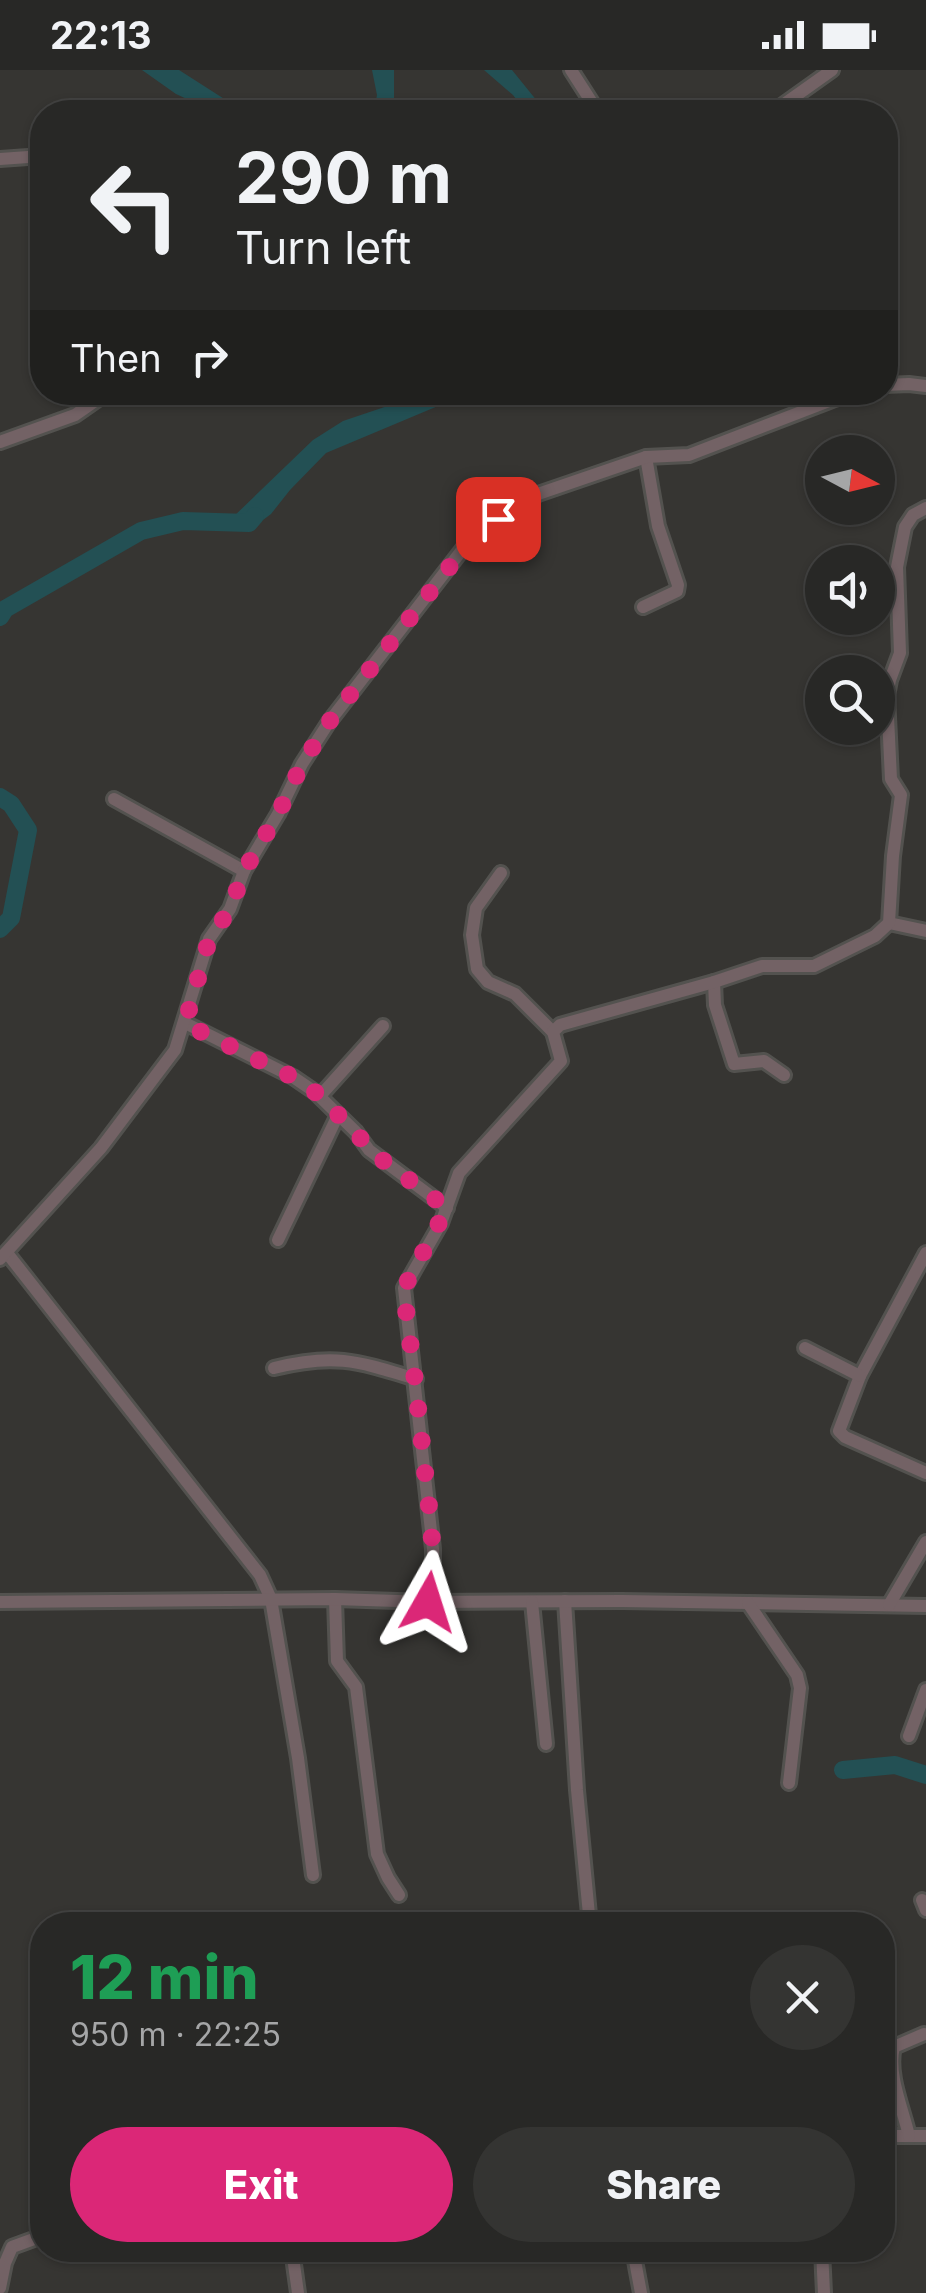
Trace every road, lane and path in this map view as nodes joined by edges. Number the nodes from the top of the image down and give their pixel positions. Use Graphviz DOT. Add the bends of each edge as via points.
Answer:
graph roads {
  1 [pos="570,70"];
  2 [pos="832,70"];
  3 [pos="590,100"];
  4 [pos="789,100"];
  5 [pos="30,157"];
  6 [pos="0,159"];
  7 [pos="898,384"];
  8 [pos="926,386"];
  9 [pos="89,405"];
  10 [pos="819,405"];
  11 [pos="0,442"];
  12 [pos="646,457"];
  13 [pos="926,508"];
  14 [pos="643,607"];
  15 [pos="114,799"];
  16 [pos="244,871"];
  17 [pos="501,873"];
  18 [pos="890,923"];
  19 [pos="926,931"];
  20 [pos="714,982"];
  21 [pos="185,1024"];
  22 [pos="383,1026"];
  23 [pos="553,1032"];
  24 [pos="784,1075"];
  25 [pos="320,1096"];
  26 [pos="338,1114"];
  27 [pos="447,1208"];
  28 [pos="278,1240"];
  29 [pos="926,1253"];
  30 [pos="3,1256"];
  31 [pos="805,1348"];
  32 [pos="274,1368"];
  33 [pos="860,1376"];
  34 [pos="416,1379"];
  35 [pos="926,1474"];
  36 [pos="926,1542"];
  37 [pos="271,1599"];
  38 [pos="335,1599"];
  39 [pos="565,1601"];
  40 [pos="0,1602"];
  41 [pos="428,1602"];
  42 [pos="532,1602"];
  43 [pos="748,1603"];
  44 [pos="889,1605"];
  45 [pos="926,1606"];
  46 [pos="926,1690"];
  47 [pos="909,1736"];
  48 [pos="546,1744"];
  49 [pos="788,1782"];
  50 [pos="313,1875"];
  51 [pos="400,1895"];
  52 [pos="589,1912"];
  53 [pos="924,2034"];
  54 [pos="895,2047"];
  55 [pos="895,2076"];
  56 [pos="895,2136"];
  57 [pos="910,2136"];
  58 [pos="926,2136"];
  59 [pos="30,2240"];
  60 [pos="294,2262"];
  61 [pos="635,2262"];
  62 [pos="823,2262"];
  63 [pos="0,2288"];
  64 [pos="642,2292"];
  65 [pos="298,2293"];
  66 [pos="824,2293"];
  1 -- 3 [label="street"];
  2 -- 4 [label="street"];
  5 -- 6 [label="street"];
  7 -- 8 [label="street"];
  9 -- 11 [label="street"];
  10 -- 12 [label="street" via="689,455"];
  12 -- 14 [label="street" via="678,586"];
  12 -- 16 [label="street" via="538,494 469,542 329,722"];
  13 -- 18 [label="street" via="904,527 897,567 900,653 887,696 891,779 901,795"];
  15 -- 16 [label="street"];
  16 -- 21 [label="street" via="209,940"];
  17 -- 23 [label="street" via="476,908 476,969 515,994"];
  18 -- 19 [label="street"];
  18 -- 20 [label="street" via="814,966 762,966"];
  20 -- 23 [label="street" via="560,1024"];
  20 -- 24 [label="street" via="734,1064 764,1061"];
  21 -- 25 [label="street"];
  21 -- 30 [label="street" via="175,1050 101,1148"];
  22 -- 25 [label="street"];
  23 -- 27 [label="street" via="561,1061 459,1172"];
  25 -- 26 [label="street"];
  26 -- 27 [label="street" via="369,1150"];
  26 -- 28 [label="street"];
  27 -- 34 [label="street" via="404,1288"];
  29 -- 33 [label="street"];
  30 -- 37 [label="street" via="246,1554"];
  31 -- 33 [label="street"];
  32 -- 34 [label="street" via="340,1359"];
  33 -- 35 [label="street" via="840,1434"];
  34 -- 41 [label="street" via="433,1549"];
  36 -- 44 [label="street"];
  37 -- 38 [label="street"];
  37 -- 40 [label="street"];
  37 -- 50 [label="street"];
  38 -- 41 [label="street"];
  38 -- 51 [label="street" via="337,1661 356,1687 378,1854"];
  39 -- 42 [label="street"];
  39 -- 43 [label="street"];
  39 -- 52 [label="street"];
  41 -- 42 [label="street"];
  42 -- 48 [label="street"];
  43 -- 44 [label="street"];
  43 -- 49 [label="street" via="798,1674"];
  44 -- 45 [label="street"];
  46 -- 47 [label="street"];
  53 -- 54 [label="street"];
  55 -- 57 [label="street"];
  56 -- 57 [label="street"];
  57 -- 58 [label="street"];
  59 -- 63 [label="street" via="12,2247"];
  60 -- 65 [label="street"];
  61 -- 64 [label="street"];
  62 -- 66 [label="street"];
}
